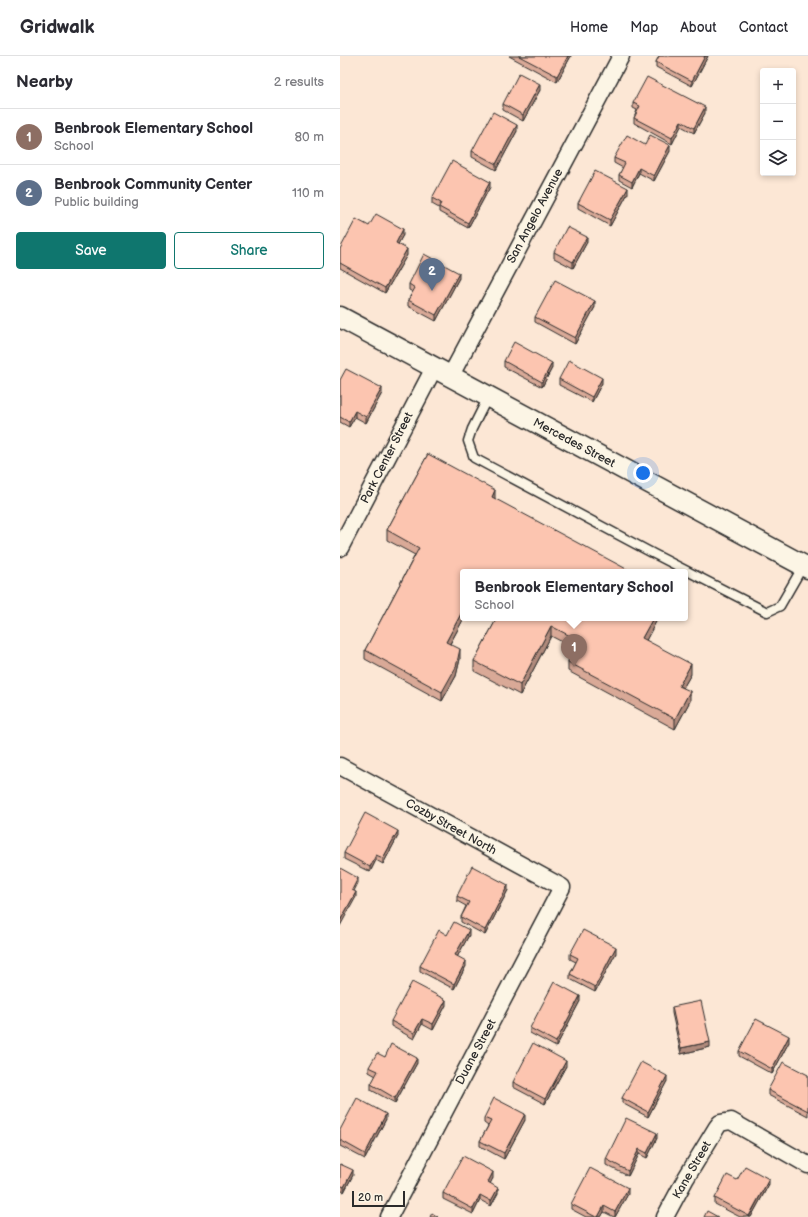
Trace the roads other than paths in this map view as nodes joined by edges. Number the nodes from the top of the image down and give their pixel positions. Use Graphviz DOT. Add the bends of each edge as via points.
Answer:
graph roads {
  1 [pos="621,56"];
  2 [pos="340,317"];
  3 [pos="442,372"];
  4 [pos="488,397"];
  5 [pos="341,545"];
  6 [pos="806,567"];
  7 [pos="684,569"];
  8 [pos="688,571"];
  9 [pos="341,768"];
  10 [pos="562,888"];
  11 [pos="808,1165"];
  12 [pos="390,1217"];
  13 [pos="665,1217"];
  1 -- 3 [label="street, San Angelo Avenue"];
  2 -- 3 [label="street, Mercedes Street"];
  3 -- 4 [label="street, Mercedes Street"];
  3 -- 5 [label="street, Park Center Street"];
  4 -- 6 [label="street, Mercedes Street"];
  4 -- 7 [label="lane" via="468,441 474,458"];
  6 -- 8 [label="lane" via="780,606 767,612"];
  9 -- 10 [label="street, Cozby Street North"];
  10 -- 12 [label="street, Duane Street"];
  11 -- 13 [label="street, Kane Street" via="731,1121 720,1123"];
}
